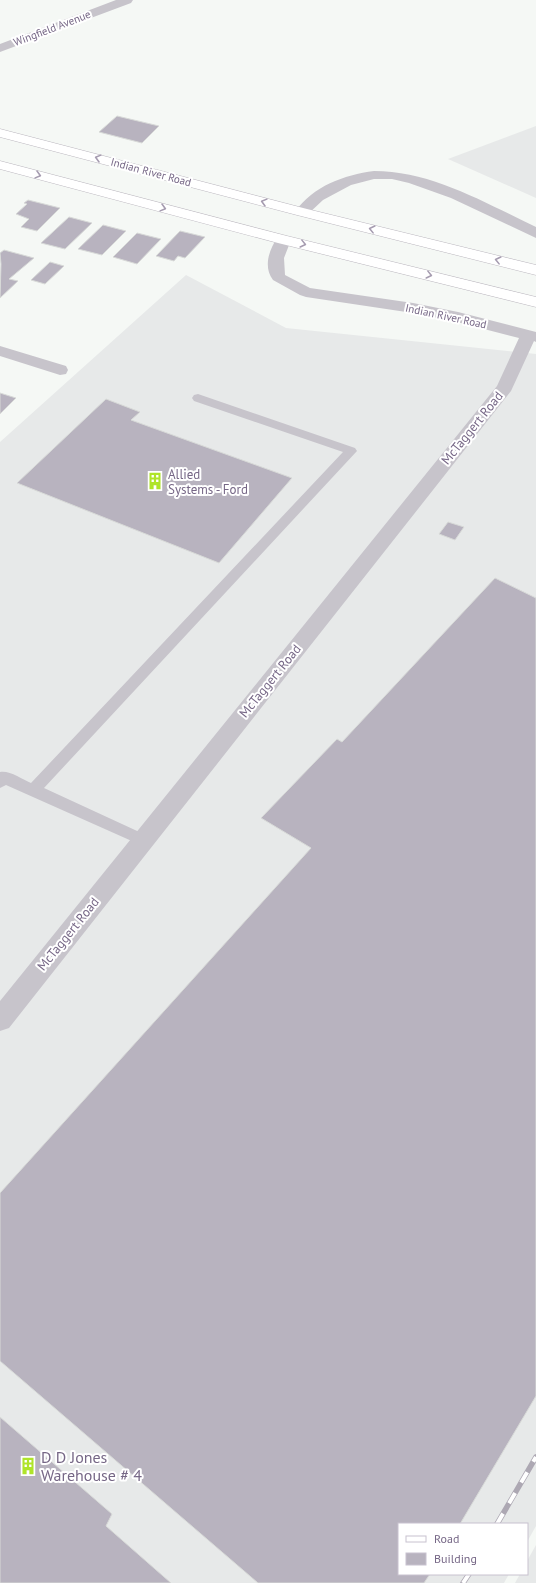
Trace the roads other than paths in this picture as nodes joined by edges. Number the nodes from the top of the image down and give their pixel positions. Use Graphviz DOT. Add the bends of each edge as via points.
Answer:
graph roads {
  1 [pos="127,0"];
  2 [pos="0,48"];
  3 [pos="0,133"];
  4 [pos="0,165"];
  5 [pos="302,212"];
  6 [pos="536,234"];
  7 [pos="283,240"];
  8 [pos="536,270"];
  9 [pos="536,302"];
  10 [pos="532,336"];
  11 [pos="0,351"];
  12 [pos="60,370"];
  13 [pos="198,398"];
  14 [pos="0,782"];
  15 [pos="33,790"];
  16 [pos="143,840"];
  17 [pos="0,1020"];
  1 -- 2 [label="street, Wingfield Avenue"];
  5 -- 3 [label="main road, Indian River Road, one-way"];
  4 -- 7 [label="main road, one-way"];
  5 -- 6 [label="street" via="319,195 354,178 375,174 398,176 430,184"];
  8 -- 5 [label="main road, Indian River Road, one-way"];
  7 -- 9 [label="main road, one-way"];
  7 -- 10 [label="street, Indian River Road" via="276,253 278,278 306,292 413,308"];
  10 -- 16 [label="street, McTaggert Road" via="505,387"];
  11 -- 12 [label="street"];
  13 -- 15 [label="lane" via="351,451"];
  14 -- 15 [label="lane" via="4,777"];
  15 -- 16 [label="lane"];
  16 -- 17 [label="street, McTaggert Road"];
}
